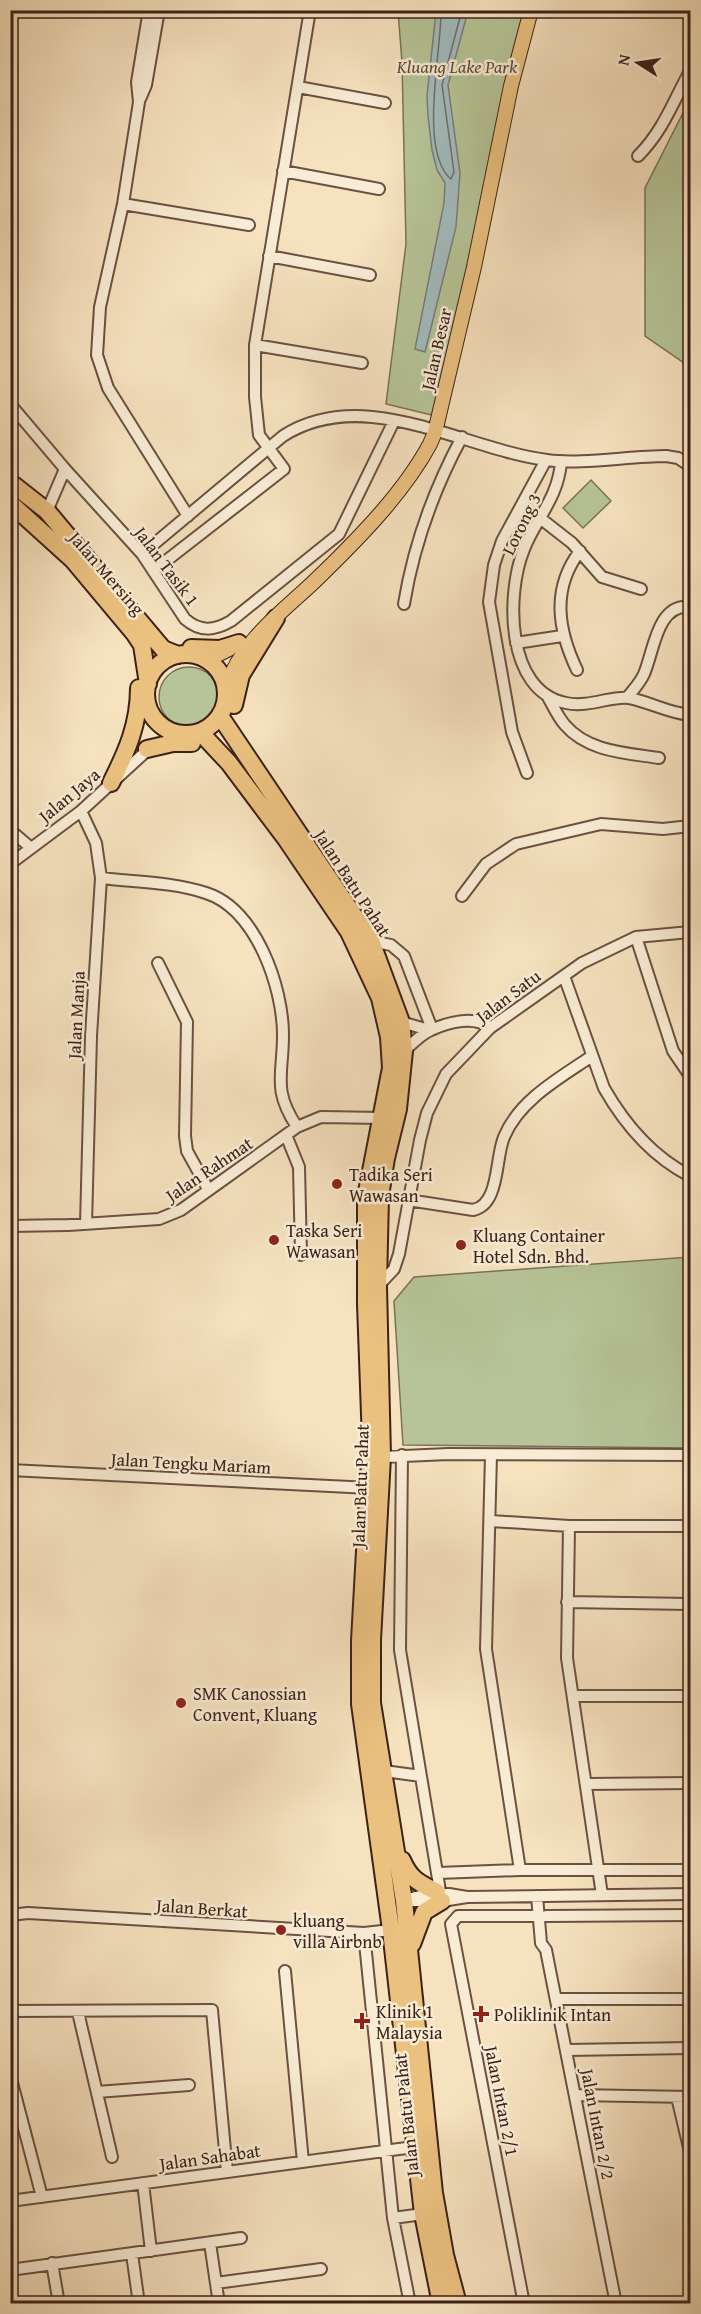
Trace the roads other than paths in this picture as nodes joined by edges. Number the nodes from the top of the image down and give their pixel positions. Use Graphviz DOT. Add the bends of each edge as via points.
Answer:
graph roads {
  1 [pos="149,10"];
  2 [pos="159,10"];
  3 [pos="310,10"];
  4 [pos="366,10"];
  5 [pos="378,10"];
  6 [pos="531,10"];
  7 [pos="690,71"];
  8 [pos="298,87"];
  9 [pos="139,102"];
  10 [pos="385,103"];
  11 [pos="638,156"];
  12 [pos="283,171"];
  13 [pos="379,189"];
  14 [pos="123,204"];
  15 [pos="249,225"];
  16 [pos="269,256"];
  17 [pos="370,274"];
  18 [pos="255,345"];
  19 [pos="362,363"];
  20 [pos="10,404"];
  21 [pos="394,421"];
  22 [pos="435,432"];
  23 [pos="462,437"];
  24 [pos="268,447"];
  25 [pos="546,460"];
  26 [pos="561,462"];
  27 [pos="689,463"];
  28 [pos="65,469"];
  29 [pos="10,482"];
  30 [pos="10,503"];
  31 [pos="47,511"];
  32 [pos="188,516"];
  33 [pos="540,518"];
  34 [pos="580,551"];
  35 [pos="142,554"];
  36 [pos="153,571"];
  37 [pos="640,589"];
  38 [pos="404,604"];
  39 [pos="690,607"];
  40 [pos="276,618"];
  41 [pos="131,620"];
  42 [pos="257,633"];
  43 [pos="562,636"];
  44 [pos="153,637"];
  45 [pos="239,643"];
  46 [pos="516,643"];
  47 [pos="178,655"];
  48 [pos="207,660"];
  49 [pos="577,670"];
  50 [pos="226,688"];
  51 [pos="147,691"];
  52 [pos="546,694"];
  53 [pos="627,698"];
  54 [pos="690,715"];
  55 [pos="220,716"];
  56 [pos="200,732"];
  57 [pos="180,734"];
  58 [pos="147,749"];
  59 [pos="658,758"];
  60 [pos="250,761"];
  61 [pos="229,763"];
  62 [pos="527,773"];
  63 [pos="115,778"];
  64 [pos="81,811"];
  65 [pos="690,826"];
  66 [pos="10,830"];
  67 [pos="30,847"];
  68 [pos="10,864"];
  69 [pos="101,878"];
  70 [pos="462,896"];
  71 [pos="690,932"];
  72 [pos="636,937"];
  73 [pos="371,941"];
  74 [pos="158,963"];
  75 [pos="564,976"];
  76 [pos="401,1022"];
  77 [pos="490,1028"];
  78 [pos="431,1030"];
  79 [pos="404,1051"];
  80 [pos="592,1056"];
  81 [pos="690,1076"];
  82 [pos="382,1118"];
  83 [pos="297,1127"];
  84 [pos="286,1135"];
  85 [pos="690,1176"];
  86 [pos="208,1189"];
  87 [pos="408,1200"];
  88 [pos="86,1224"];
  89 [pos="10,1226"];
  90 [pos="301,1255"];
  91 [pos="378,1286"];
  92 [pos="402,1455"];
  93 [pos="491,1455"];
  94 [pos="690,1455"];
  95 [pos="382,1457"];
  96 [pos="10,1470"];
  97 [pos="370,1488"];
  98 [pos="491,1521"];
  99 [pos="569,1526"];
  100 [pos="690,1526"];
  101 [pos="567,1602"];
  102 [pos="690,1604"];
  103 [pos="573,1696"];
  104 [pos="690,1696"];
  105 [pos="384,1771"];
  106 [pos="421,1776"];
  107 [pos="690,1783"];
  108 [pos="586,1784"];
  109 [pos="397,1849"];
  110 [pos="690,1869"];
  111 [pos="520,1870"];
  112 [pos="599,1870"];
  113 [pos="438,1873"];
  114 [pos="384,1878"];
  115 [pos="690,1894"];
  116 [pos="440,1895"];
  117 [pos="602,1895"];
  118 [pos="541,1896"];
  119 [pos="404,1901"];
  120 [pos="10,1915"];
  121 [pos="690,1915"];
  122 [pos="542,1916"];
  123 [pos="391,1932"];
  124 [pos="364,1933"];
  125 [pos="409,1953"];
  126 [pos="285,1971"];
  127 [pos="556,1999"];
  128 [pos="690,1999"];
  129 [pos="10,2011"];
  130 [pos="78,2012"];
  131 [pos="690,2048"];
  132 [pos="567,2050"];
  133 [pos="10,2075"];
  134 [pos="189,2085"];
  135 [pos="97,2092"];
  136 [pos="575,2095"];
  137 [pos="677,2097"];
  138 [pos="690,2097"];
  139 [pos="414,2147"];
  140 [pos="387,2150"];
  141 [pos="690,2152"];
  142 [pos="112,2157"];
  143 [pos="303,2162"];
  144 [pos="228,2172"];
  145 [pos="143,2183"];
  146 [pos="42,2197"];
  147 [pos="10,2201"];
  148 [pos="423,2214"];
  149 [pos="393,2218"];
  150 [pos="240,2238"];
  151 [pos="210,2243"];
  152 [pos="151,2251"];
  153 [pos="132,2254"];
  154 [pos="52,2263"];
  155 [pos="321,2269"];
  156 [pos="10,2270"];
  157 [pos="216,2283"];
  158 [pos="59,2304"];
  159 [pos="139,2304"];
  160 [pos="219,2304"];
  161 [pos="410,2304"];
  162 [pos="441,2304"];
  163 [pos="458,2304"];
  164 [pos="524,2304"];
  165 [pos="616,2304"];
  1 -- 9 [label="street" via="137,82"];
  2 -- 9 [label="street" via="146,85"];
  3 -- 8 [label="street"];
  4 -- 5 [label="street"];
  6 -- 22 [label="main road, Jalan Besar"];
  7 -- 11 [label="street" via="665,124"];
  8 -- 10 [label="street"];
  8 -- 12 [label="street"];
  9 -- 14 [label="street"];
  12 -- 13 [label="street"];
  12 -- 16 [label="street"];
  14 -- 15 [label="street"];
  14 -- 32 [label="street" via="100,307 97,355 108,388"];
  16 -- 17 [label="street"];
  16 -- 18 [label="street"];
  18 -- 19 [label="street"];
  18 -- 24 [label="street" via="255,415 259,435"];
  20 -- 28 [label="street, Jalan Tasik 1"];
  21 -- 22 [label="street"];
  21 -- 24 [label="street" via="362,416 315,421 292,430"];
  21 -- 36 [label="street, Jalan Tasik 1" via="339,534 231,621 213,629 194,626 185,619"];
  22 -- 23 [label="street"];
  22 -- 40 [label="main road, Jalan Besar" via="426,451 381,511"];
  23 -- 25 [label="street"];
  23 -- 38 [label="street" via="438,481 419,533"];
  24 -- 32 [label="street"];
  24 -- 36 [label="street" via="284,470"];
  25 -- 26 [label="street"];
  25 -- 62 [label="street" via="502,541 489,602 512,732"];
  26 -- 27 [label="street" via="659,456"];
  26 -- 33 [label="street, Lorong 3" via="556,490"];
  28 -- 31 [label="street"];
  28 -- 35 [label="street, Jalan Tasik 1"];
  29 -- 31 [label="highway"];
  30 -- 41 [label="highway, Jalan Mersing"];
  31 -- 41 [label="highway"];
  32 -- 35 [label="street"];
  33 -- 34 [label="street"];
  33 -- 46 [label="street, Lorong 3" via="524,548 516,575 512,601"];
  34 -- 37 [label="street" via="606,580"];
  34 -- 43 [label="street" via="563,583"];
  35 -- 36 [label="street, Jalan Tasik 1"];
  39 -- 53 [label="street" via="678,607 665,617 643,677"];
  40 -- 42 [label="main road, Jalan Besar"];
  40 -- 60 [label="highway" via="249,658 236,689 235,728"];
  41 -- 44 [label="highway, Jalan Mersing"];
  41 -- 51 [label="highway, Jalan Mersing" via="142,645"];
  41 -- 63 [label="highway" via="140,675 139,700 136,727"];
  42 -- 45 [label="main road, Jalan Besar"];
  42 -- 50 [label="main road, Jalan Besar" via="238,657"];
  43 -- 46 [label="street"];
  43 -- 49 [label="street"];
  44 -- 45 [label="highway" via="177,646 208,650"];
  44 -- 47 [label="highway, Jalan Mersing" via="163,649"];
  45 -- 48 [label="main road, Jalan Besar"];
  46 -- 52 [label="street, Lorong 3" via="524,664"];
  47 -- 48 [label="highway"];
  47 -- 51 [label="highway" via="159,665"];
  48 -- 50 [label="highway" via="223,677"];
  50 -- 55 [label="highway"];
  51 -- 57 [label="highway" via="157,722"];
  51 -- 63 [label="street, Jalan Jaya" via="140,733"];
  52 -- 53 [label="street" via="580,705"];
  52 -- 59 [label="street, Lorong 3" via="566,726 580,737 602,749"];
  53 -- 54 [label="street"];
  55 -- 56 [label="highway"];
  55 -- 60 [label="highway, Jalan Batu Pahat"];
  56 -- 57 [label="highway"];
  56 -- 61 [label="highway, Jalan Batu Pahat"];
  57 -- 58 [label="street, Jalan Jaya"];
  58 -- 61 [label="highway" via="173,742 200,744"];
  58 -- 63 [label="street, Jalan Jaya"];
  60 -- 73 [label="highway, Jalan Batu Pahat"];
  61 -- 82 [label="highway, Jalan Batu Pahat" via="286,839 349,932 367,966 389,1037 391,1068"];
  63 -- 64 [label="street, Jalan Jaya"];
  64 -- 67 [label="street, Jalan Jaya"];
  64 -- 69 [label="street, Jalan Manja" via="96,843"];
  65 -- 70 [label="street" via="663,829 602,824 516,844 486,864"];
  66 -- 67 [label="street"];
  67 -- 68 [label="street, Jalan Jaya"];
  69 -- 83 [label="street" via="209,893 229,905 248,925 266,957 279,995 283,1026 281,1099"];
  69 -- 88 [label="street, Jalan Manja" via="91,1036"];
  71 -- 72 [label="street, Jalan Satu"];
  72 -- 75 [label="street, Jalan Satu" via="599,953"];
  72 -- 81 [label="street" via="673,1051"];
  73 -- 76 [label="highway, Jalan Batu Pahat"];
  73 -- 78 [label="street" via="390,945 404,956"];
  74 -- 86 [label="street" via="187,1022 185,1136 187,1151"];
  75 -- 77 [label="street, Jalan Satu"];
  75 -- 80 [label="street"];
  76 -- 78 [label="street"];
  76 -- 79 [label="highway, Jalan Batu Pahat"];
  77 -- 78 [label="street" via="475,1019"];
  77 -- 87 [label="street, Jalan Satu" via="446,1074 436,1092 420,1140"];
  78 -- 79 [label="street"];
  79 -- 91 [label="highway, Jalan Batu Pahat" via="398,1109 380,1196"];
  80 -- 85 [label="street" via="604,1088 636,1134"];
  80 -- 87 [label="street" via="532,1100 510,1125 489,1201 483,1208"];
  82 -- 83 [label="street, Jalan Rahmat" via="321,1118"];
  82 -- 97 [label="highway, Jalan Batu Pahat" via="366,1197"];
  83 -- 84 [label="street, Jalan Rahmat"];
  84 -- 86 [label="street, Jalan Rahmat"];
  84 -- 90 [label="street" via="299,1167"];
  86 -- 88 [label="street, Jalan Rahmat" via="182,1210 159,1219"];
  87 -- 91 [label="street, Jalan Satu" via="394,1269"];
  88 -- 89 [label="street, Jalan Rahmat"];
  91 -- 95 [label="highway, Jalan Batu Pahat"];
  92 -- 93 [label="street"];
  92 -- 95 [label="street"];
  92 -- 106 [label="street" via="400,1650"];
  93 -- 94 [label="street"];
  93 -- 98 [label="street"];
  95 -- 105 [label="highway, Jalan Batu Pahat" via="372,1703"];
  96 -- 97 [label="street, Jalan Tengku Mariam"];
  97 -- 114 [label="highway, Jalan Batu Pahat" via="360,1704"];
  98 -- 99 [label="street"];
  98 -- 111 [label="street" via="486,1649"];
  99 -- 100 [label="street"];
  99 -- 101 [label="street"];
  101 -- 102 [label="street"];
  101 -- 103 [label="street"];
  103 -- 104 [label="street"];
  103 -- 108 [label="street"];
  105 -- 106 [label="street"];
  105 -- 109 [label="highway, Jalan Batu Pahat"];
  106 -- 113 [label="street"];
  107 -- 108 [label="street"];
  108 -- 112 [label="street"];
  109 -- 116 [label="highway" via="408,1875"];
  109 -- 119 [label="highway, Jalan Batu Pahat"];
  110 -- 112 [label="street"];
  111 -- 112 [label="street"];
  111 -- 113 [label="street"];
  112 -- 117 [label="street"];
  113 -- 116 [label="street"];
  114 -- 119 [label="highway"];
  114 -- 123 [label="highway, Jalan Batu Pahat"];
  115 -- 117 [label="street"];
  116 -- 118 [label="street"];
  116 -- 119 [label="street"];
  116 -- 125 [label="highway" via="417,1924"];
  117 -- 118 [label="street"];
  118 -- 122 [label="street, Jalan Intan 2/2"];
  119 -- 123 [label="highway"];
  119 -- 125 [label="highway, Jalan Batu Pahat"];
  120 -- 124 [label="street, Jalan Berkat"];
  121 -- 122 [label="street"];
  122 -- 127 [label="street, Jalan Intan 2/2"];
  122 -- 164 [label="street, Jalan Intan 2/1" via="459,1916 451,1924"];
  123 -- 124 [label="street, Jalan Berkat"];
  123 -- 139 [label="highway, Jalan Batu Pahat"];
  124 -- 140 [label="street"];
  125 -- 163 [label="highway, Jalan Batu Pahat" via="434,2193"];
  126 -- 143 [label="street"];
  127 -- 128 [label="street"];
  127 -- 132 [label="street, Jalan Intan 2/2"];
  129 -- 130 [label="street"];
  130 -- 135 [label="street"];
  130 -- 144 [label="street" via="212,2010"];
  131 -- 132 [label="street"];
  132 -- 136 [label="street, Jalan Intan 2/2"];
  133 -- 146 [label="street"];
  134 -- 135 [label="street"];
  135 -- 142 [label="street"];
  136 -- 137 [label="street"];
  136 -- 165 [label="street, Jalan Intan 2/2"];
  137 -- 138 [label="street"];
  137 -- 141 [label="street"];
  139 -- 140 [label="street, Jalan Sahabat"];
  139 -- 148 [label="highway, Jalan Batu Pahat"];
  140 -- 143 [label="street, Jalan Sahabat"];
  140 -- 149 [label="street"];
  143 -- 144 [label="street, Jalan Sahabat"];
  144 -- 145 [label="street, Jalan Sahabat"];
  145 -- 146 [label="street, Jalan Sahabat"];
  145 -- 152 [label="street"];
  146 -- 147 [label="street, Jalan Sahabat"];
  148 -- 149 [label="street"];
  148 -- 162 [label="highway, Jalan Batu Pahat"];
  149 -- 161 [label="street"];
  150 -- 151 [label="street"];
  151 -- 152 [label="street"];
  151 -- 157 [label="street"];
  152 -- 153 [label="street"];
  153 -- 154 [label="street"];
  153 -- 159 [label="street"];
  154 -- 156 [label="street"];
  154 -- 158 [label="street"];
  155 -- 157 [label="street"];
  157 -- 160 [label="street"];
}
